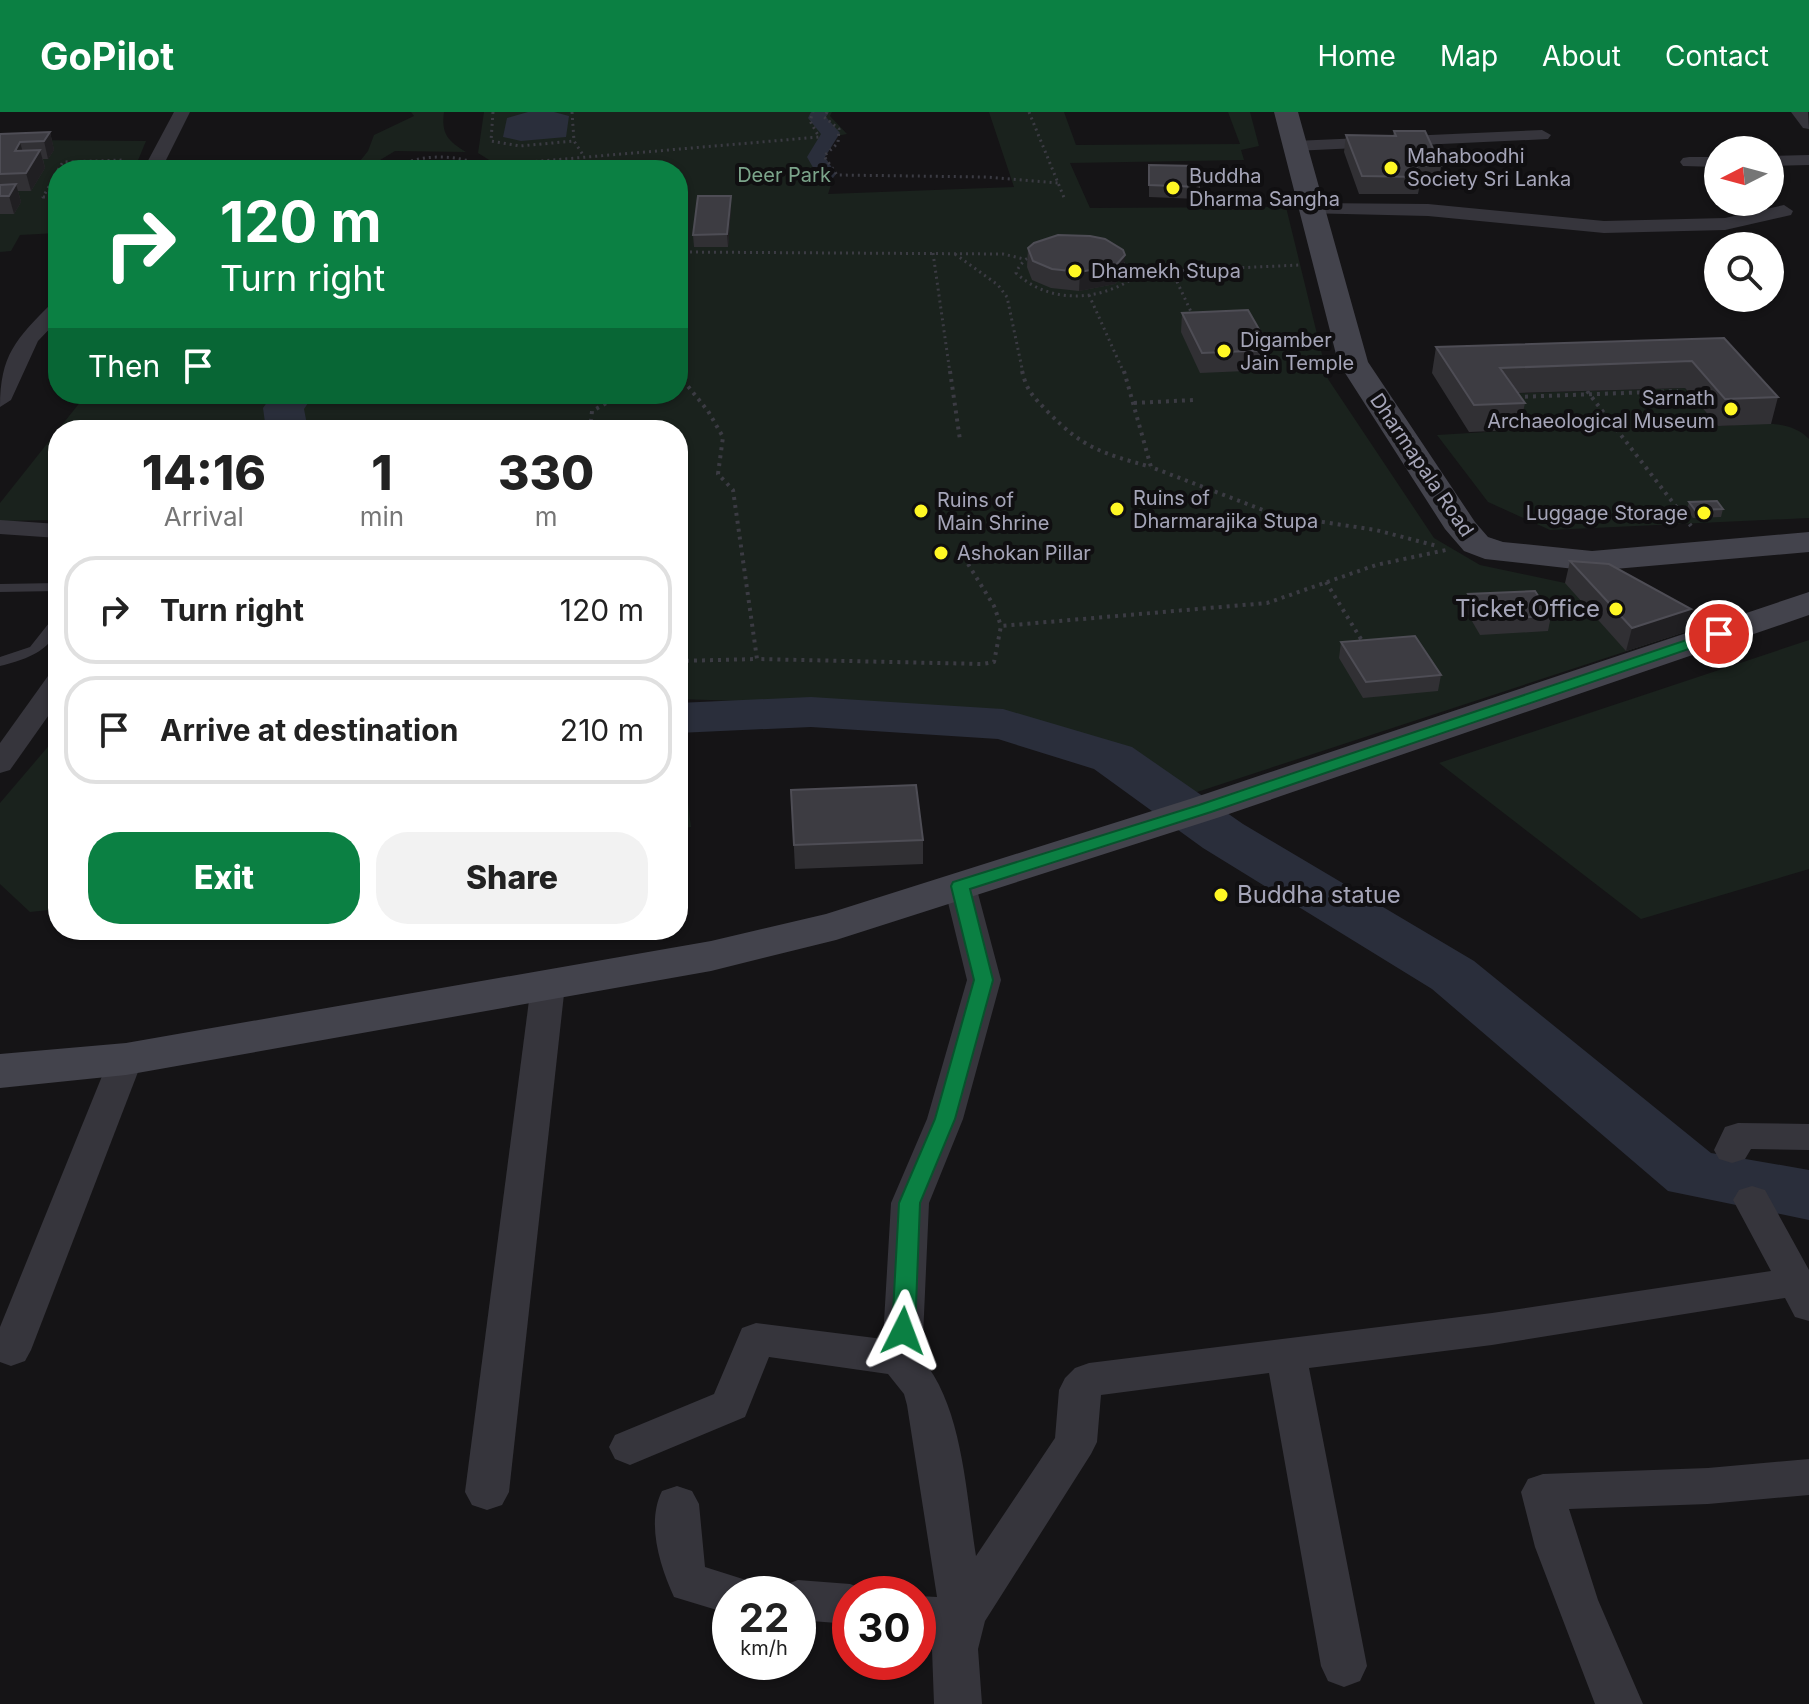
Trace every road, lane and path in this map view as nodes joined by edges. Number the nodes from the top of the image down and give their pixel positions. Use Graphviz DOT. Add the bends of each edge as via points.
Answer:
graph roads {
  1 [pos="182,112"];
  2 [pos="493,112"];
  3 [pos="572,112"];
  4 [pos="813,112"];
  5 [pos="827,112"];
  6 [pos="1029,112"];
  7 [pos="1286,112"];
  8 [pos="1542,135"];
  9 [pos="574,141"];
  10 [pos="1294,146"];
  11 [pos="583,155"];
  12 [pos="157,160"];
  13 [pos="420,160"];
  14 [pos="469,160"];
  15 [pos="545,160"];
  16 [pos="1809,160"];
  17 [pos="1784,161"];
  18 [pos="1689,162"];
  19 [pos="1704,162"];
  20 [pos="1058,183"];
  21 [pos="1065,200"];
  22 [pos="1311,209"];
  23 [pos="1761,216"];
  24 [pos="688,252"];
  25 [pos="933,253"];
  26 [pos="954,253"];
  27 [pos="1024,259"];
  28 [pos="1304,265"];
  29 [pos="1089,295"];
  30 [pos="48,318"];
  31 [pos="1195,319"];
  32 [pos="688,388"];
  33 [pos="1678,391"];
  34 [pos="1588,393"];
  35 [pos="1512,398"];
  36 [pos="0,400"];
  37 [pos="1194,400"];
  38 [pos="1134,403"];
  39 [pos="605,404"];
  40 [pos="591,420"];
  41 [pos="960,440"];
  42 [pos="1151,467"];
  43 [pos="0,527"];
  44 [pos="48,530"];
  45 [pos="1809,542"];
  46 [pos="1711,552"];
  47 [pos="968,564"];
  48 [pos="1326,582"];
  49 [pos="48,587"];
  50 [pos="0,588"];
  51 [pos="1809,603"];
  52 [pos="1001,626"];
  53 [pos="48,634"];
  54 [pos="1364,644"];
  55 [pos="757,659"];
  56 [pos="688,661"];
  57 [pos="0,662"];
  58 [pos="48,696"];
  59 [pos="0,764"];
  60 [pos="960,886"];
  61 [pos="548,985"];
  62 [pos="126,1059"];
  63 [pos="0,1071"];
  64 [pos="1809,1137"];
  65 [pos="1732,1150"];
  66 [pos="1752,1200"];
  67 [pos="1801,1294"];
  68 [pos="11,1350"];
  69 [pos="1286,1353"];
  70 [pos="902,1363"];
  71 [pos="630,1447"];
  72 [pos="1809,1477"];
  73 [pos="487,1492"];
  74 [pos="677,1504"];
  75 [pos="712,1591"];
  76 [pos="936,1617"];
  77 [pos="963,1619"];
  78 [pos="1344,1666"];
  79 [pos="958,1704"];
  80 [pos="1619,1704"];
  1 -- 12 [label="street"];
  2 -- 9 [label="path" via="491,141 520,146"];
  3 -- 9 [label="path"];
  4 -- 11 [label="path" via="810,121 819,137"];
  5 -- 20 [label="path" via="824,117 839,129 838,143 824,156 837,175"];
  6 -- 20 [label="path"];
  7 -- 10 [label="street, Dharmapala Road"];
  8 -- 10 [label="street"];
  9 -- 11 [label="path"];
  10 -- 22 [label="street, Dharmapala Road"];
  11 -- 15 [label="path"];
  13 -- 14 [label="path"];
  16 -- 17 [label="street"];
  18 -- 19 [label="street"];
  20 -- 21 [label="path"];
  22 -- 23 [label="street" via="1428,210 1604,227 1725,224"];
  22 -- 46 [label="street, Dharmapala Road" via="1353,362 1476,544 1497,552 1592,561"];
  24 -- 25 [label="path"];
  25 -- 26 [label="path"];
  25 -- 41 [label="path"];
  26 -- 27 [label="path"];
  26 -- 42 [label="path" via="1007,297 1026,389 1044,411 1074,438"];
  27 -- 29 [label="path" via="1016,273 1030,286"];
  27 -- 29 [label="path" via="1078,249 1128,264 1132,279"];
  28 -- 31 [label="path" via="1172,271"];
  29 -- 38 [label="path"];
  30 -- 36 [label="street" via="28,339"];
  32 -- 55 [label="path" via="723,437 718,474 733,490"];
  33 -- 34 [label="path"];
  34 -- 35 [label="path"];
  34 -- 46 [label="path"];
  37 -- 38 [label="path"];
  38 -- 42 [label="path"];
  39 -- 40 [label="path" via="592,411"];
  42 -- 48 [label="path" via="1276,515 1376,530 1450,549"];
  43 -- 44 [label="street"];
  45 -- 46 [label="street, Dharmapala Road"];
  47 -- 52 [label="path"];
  48 -- 52 [label="path" via="1267,603"];
  48 -- 54 [label="path"];
  49 -- 50 [label="lane"];
  51 -- 60 [label="street"];
  52 -- 55 [label="path" via="998,656 982,664"];
  53 -- 57 [label="lane" via="35,650"];
  55 -- 56 [label="path"];
  58 -- 59 [label="street"];
  60 -- 61 [label="street" via="836,926 724,953"];
  60 -- 70 [label="street" via="984,980 945,1119 910,1203"];
  61 -- 62 [label="street"];
  61 -- 73 [label="street"];
  62 -- 63 [label="street"];
  62 -- 68 [label="street"];
  64 -- 65 [label="street" via="1738,1136"];
  66 -- 67 [label="street"];
  67 -- 69 [label="street"];
  69 -- 77 [label="street" via="1089,1380 1080,1390 1076,1442"];
  69 -- 78 [label="street"];
  70 -- 71 [label="street" via="888,1356 756,1339 730,1405"];
  70 -- 77 [label="street" via="922,1387 928,1405"];
  72 -- 80 [label="street" via="1543,1492 1568,1586"];
  74 -- 75 [label="street" via="681,1563 690,1583"];
  76 -- 77 [label="street"];
  77 -- 79 [label="street" via="955,1649"];
}
